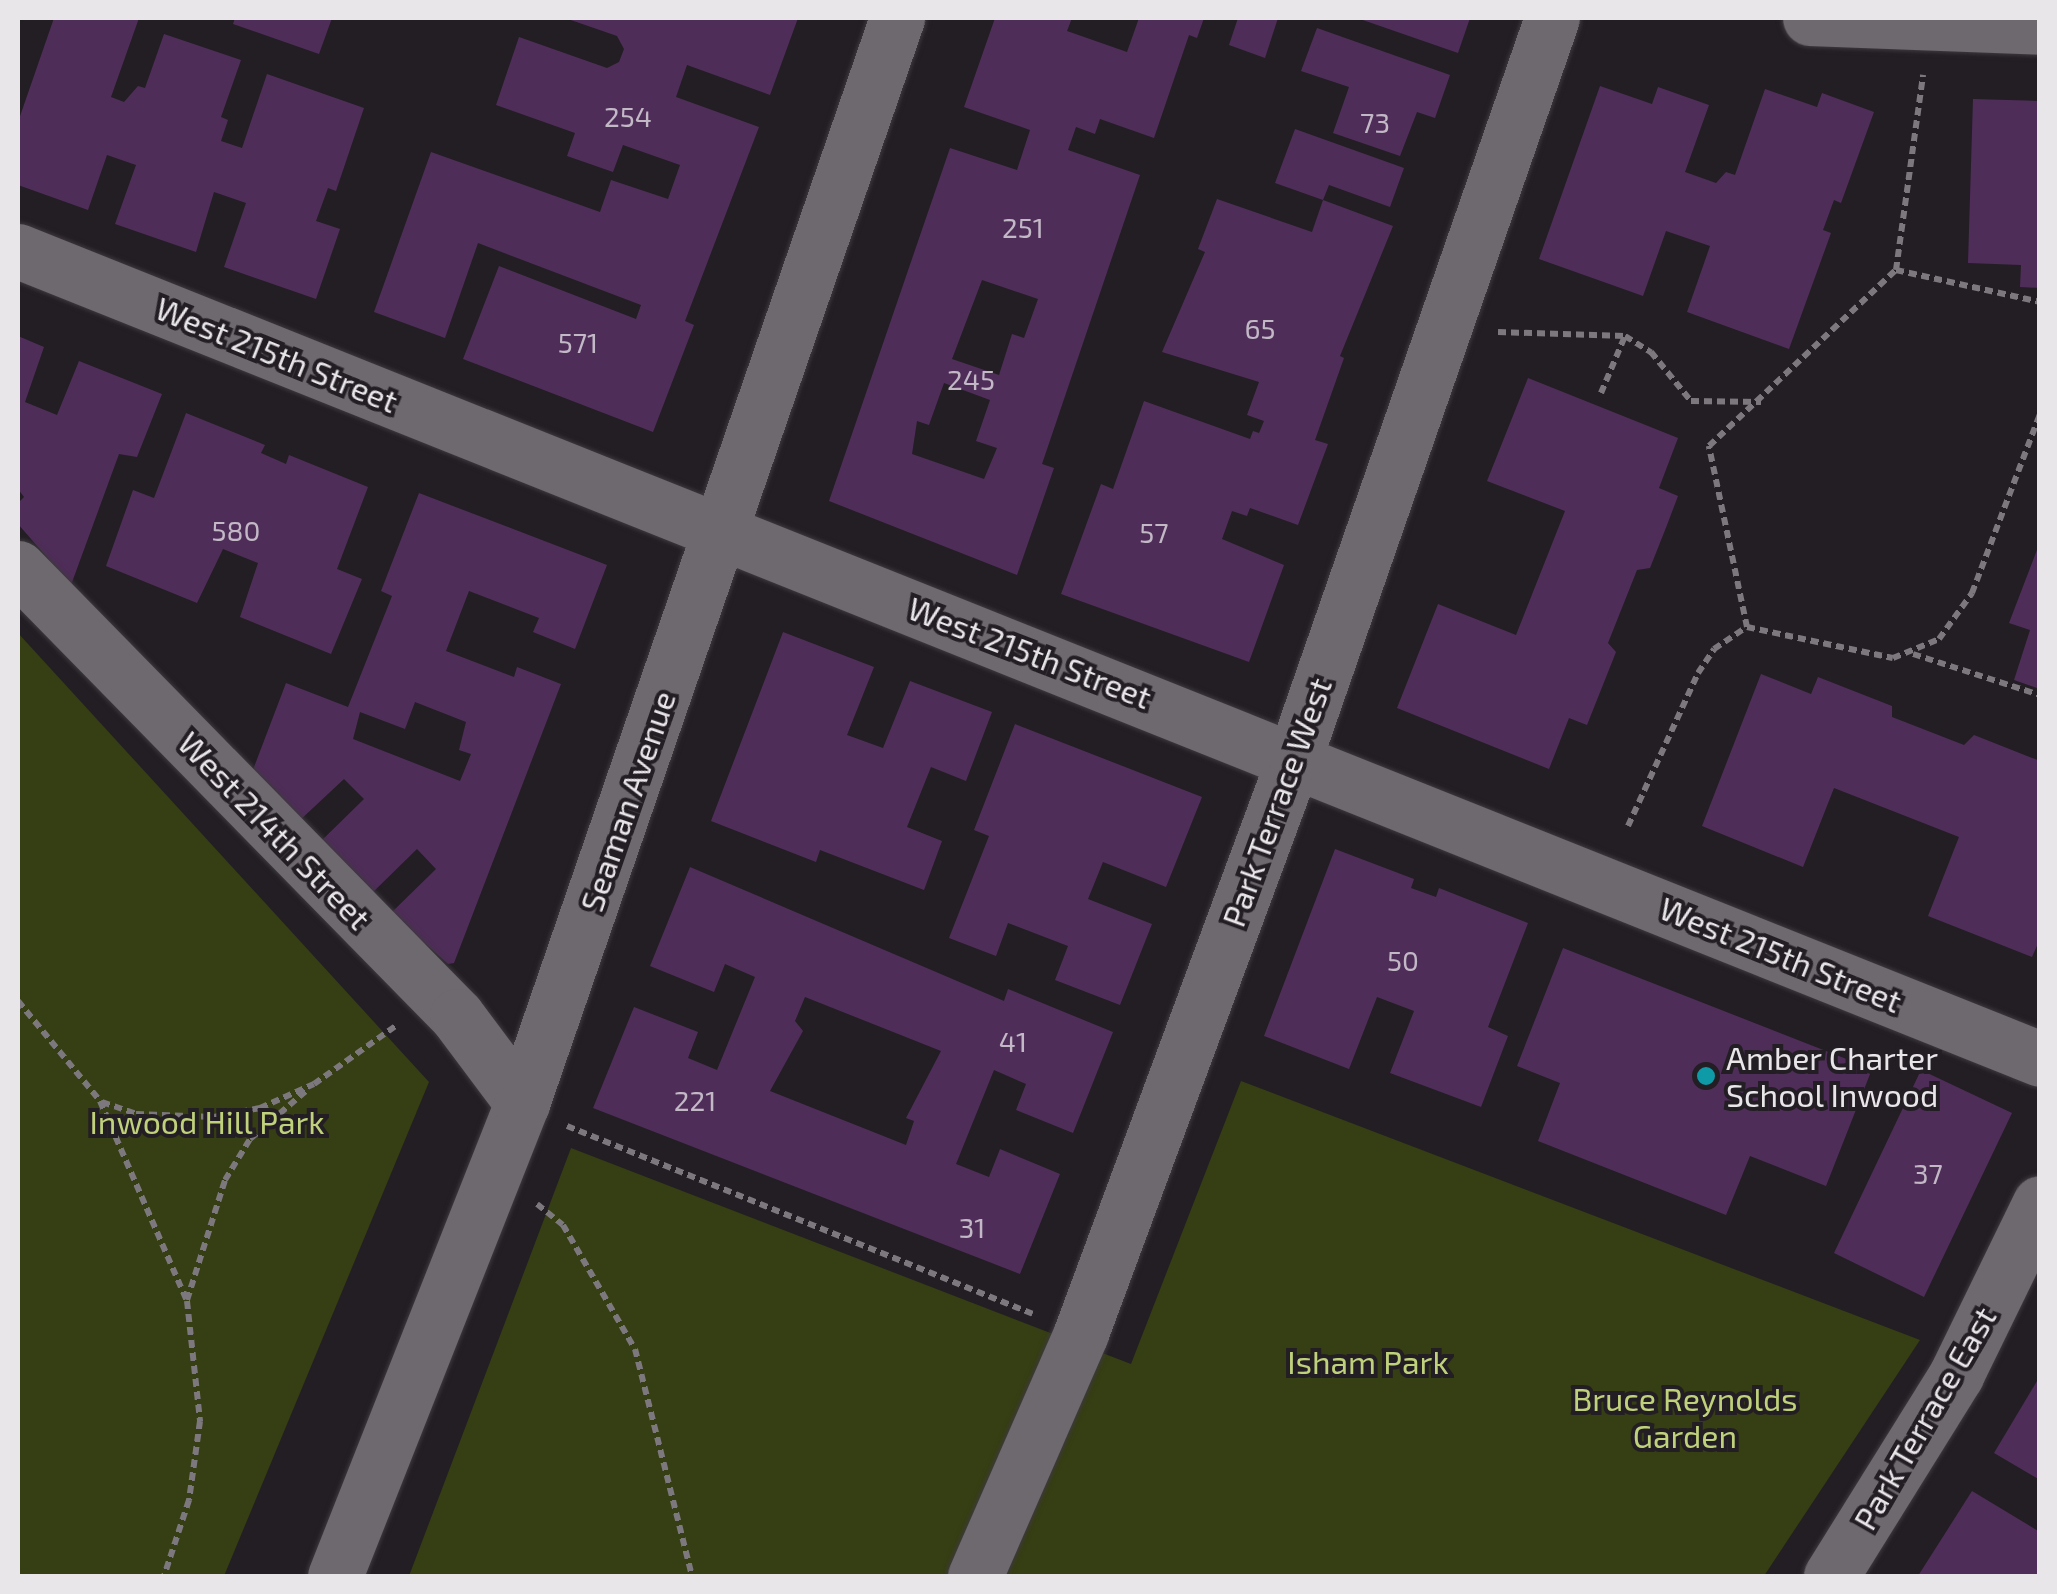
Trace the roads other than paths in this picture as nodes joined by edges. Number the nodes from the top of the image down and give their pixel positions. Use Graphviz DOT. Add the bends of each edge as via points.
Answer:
graph roads {
  1 [pos="897,18"];
  2 [pos="1552,18"];
  3 [pos="1810,18"];
  4 [pos="2040,26"];
  5 [pos="18,252"];
  6 [pos="721,530"];
  7 [pos="18,568"];
  8 [pos="1295,756"];
  9 [pos="2040,1059"];
  10 [pos="542,1113"];
  11 [pos="2040,1203"];
  12 [pos="335,1576"];
  13 [pos="975,1576"];
  14 [pos="1831,1576"];
  1 -- 6 [label="street, Seaman Avenue"];
  2 -- 8 [label="street, Park Terrace West"];
  3 -- 4 [label="street"];
  5 -- 6 [label="street, West 215th Street"];
  6 -- 8 [label="street, West 215th Street"];
  6 -- 10 [label="street, Seaman Avenue"];
  7 -- 10 [label="street, West 214th Street" via="457,1016"];
  8 -- 9 [label="street, West 215th Street"];
  8 -- 13 [label="street, Park Terrace West" via="1081,1332"];
  10 -- 12 [label="street, Seaman Avenue"];
  11 -- 14 [label="street, Park Terrace East" via="1956,1376"];
}
